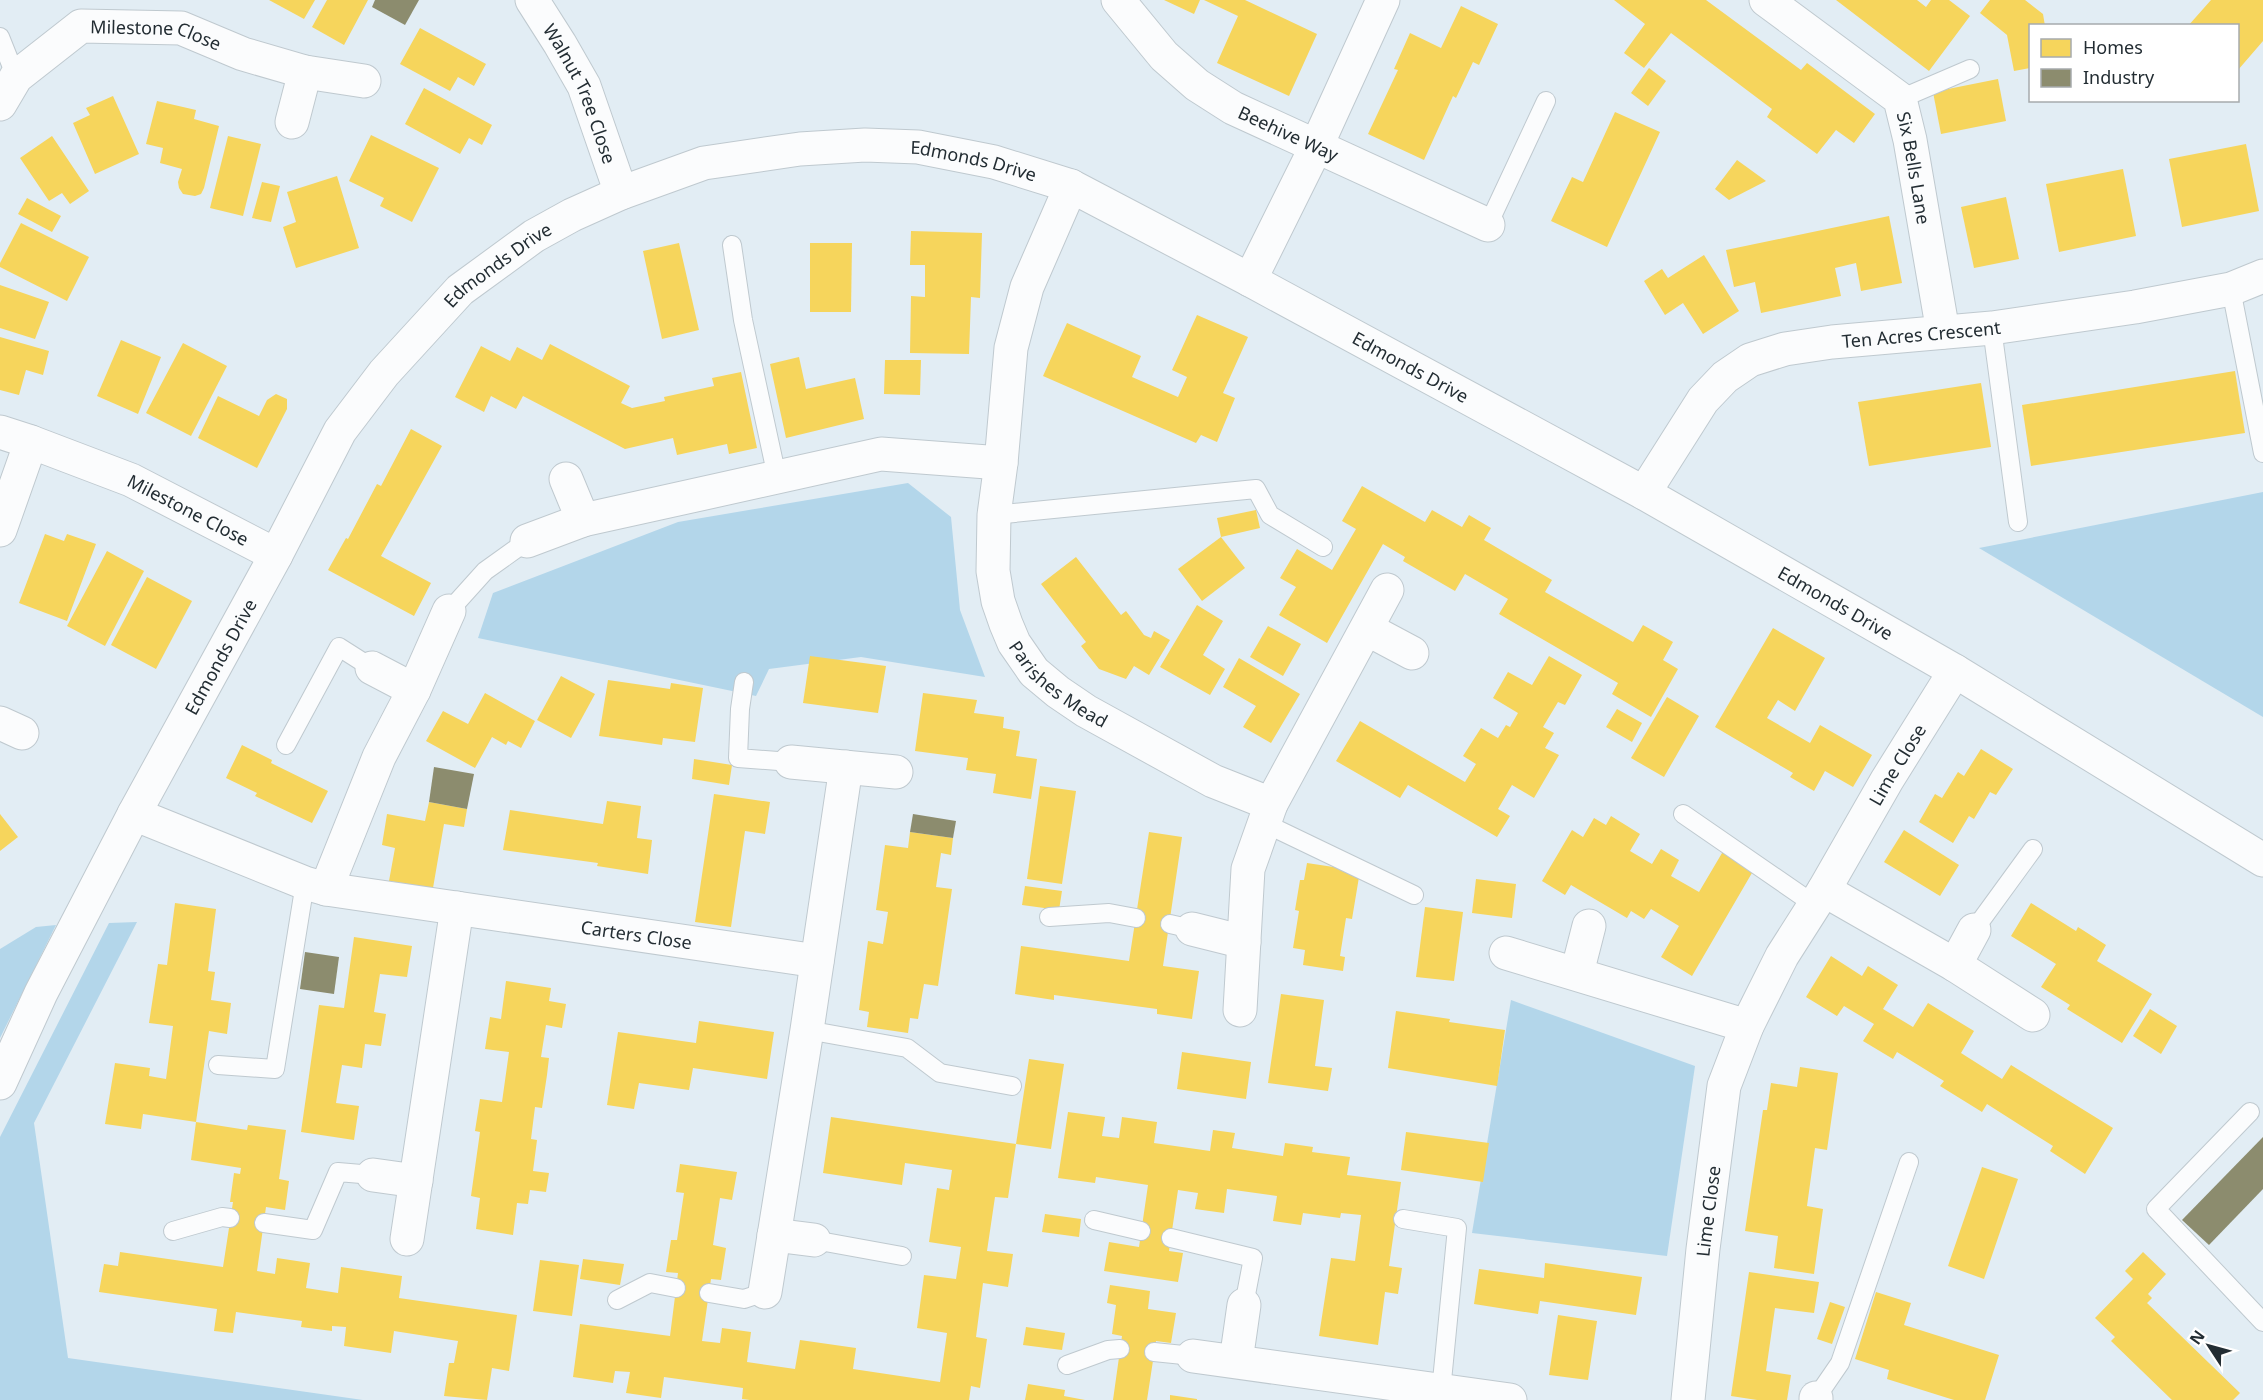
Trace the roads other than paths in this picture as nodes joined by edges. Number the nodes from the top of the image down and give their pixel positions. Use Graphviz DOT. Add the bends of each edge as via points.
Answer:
graph roads {
  1 [pos="532,0"];
  2 [pos="1118,0"];
  3 [pos="1383,0"];
  4 [pos="1766,0"];
  5 [pos="0,37"];
  6 [pos="1970,69"];
  7 [pos="305,72"];
  8 [pos="364,81"];
  9 [pos="8,91"];
  10 [pos="1900,99"];
  11 [pos="1546,100"];
  12 [pos="292,122"];
  13 [pos="1316,147"];
  14 [pos="1071,186"];
  15 [pos="621,193"];
  16 [pos="1488,225"];
  17 [pos="732,245"];
  18 [pos="2263,276"];
  19 [pos="1250,280"];
  20 [pos="2230,289"];
  21 [pos="1992,328"];
  22 [pos="1943,332"];
  23 [pos="0,432"];
  24 [pos="31,442"];
  25 [pos="2263,453"];
  26 [pos="1001,463"];
  27 [pos="777,477"];
  28 [pos="567,479"];
  29 [pos="1644,493"];
  30 [pos="994,515"];
  31 [pos="583,520"];
  32 [pos="2018,522"];
  33 [pos="0,530"];
  34 [pos="528,541"];
  35 [pos="1323,547"];
  36 [pos="276,555"];
  37 [pos="1387,590"];
  38 [pos="449,611"];
  39 [pos="1367,629"];
  40 [pos="1413,653"];
  41 [pos="372,668"];
  42 [pos="1955,672"];
  43 [pos="744,682"];
  44 [pos="414,690"];
  45 [pos="286,746"];
  46 [pos="791,762"];
  47 [pos="846,767"];
  48 [pos="896,772"];
  49 [pos="134,814"];
  50 [pos="1268,814"];
  51 [pos="1683,814"];
  52 [pos="2033,849"];
  53 [pos="2263,860"];
  54 [pos="315,886"];
  55 [pos="1414,895"];
  56 [pos="1819,897"];
  57 [pos="457,908"];
  58 [pos="1049,917"];
  59 [pos="1136,918"];
  60 [pos="1589,926"];
  61 [pos="1181,927"];
  62 [pos="1974,930"];
  63 [pos="1244,942"];
  64 [pos="1506,953"];
  65 [pos="816,961"];
  66 [pos="1955,965"];
  67 [pos="1577,973"];
  68 [pos="1240,1010"];
  69 [pos="2033,1015"];
  70 [pos="1747,1026"];
  71 [pos="807,1030"];
  72 [pos="218,1065"];
  73 [pos="0,1083"];
  74 [pos="1012,1086"];
  75 [pos="2250,1112"];
  76 [pos="1908,1162"];
  77 [pos="373,1175"];
  78 [pos="416,1181"];
  79 [pos="230,1218"];
  80 [pos="1403,1219"];
  81 [pos="1094,1220"];
  82 [pos="264,1223"];
  83 [pos="173,1231"];
  84 [pos="1141,1231"];
  85 [pos="774,1235"];
  86 [pos="1170,1238"];
  87 [pos="407,1239"];
  88 [pos="814,1240"];
  89 [pos="902,1256"];
  90 [pos="676,1288"];
  91 [pos="765,1292"];
  92 [pos="709,1293"];
  93 [pos="617,1300"];
  94 [pos="1244,1305"];
  95 [pos="2263,1322"];
  96 [pos="1120,1349"];
  97 [pos="1154,1352"];
  98 [pos="1193,1356"];
  99 [pos="1236,1361"];
  100 [pos="1067,1365"];
  101 [pos="1441,1391"];
  102 [pos="1491,1399"];
  103 [pos="1816,1399"];
  104 [pos="1688,1400"];
  1 -- 15 [label="street, Walnut Tree Close" via="584,86"];
  2 -- 13 [label="street, Beehive Way" via="1164,56 1197,85 1233,108"];
  3 -- 13 [label="street"];
  4 -- 10 [label="street, Six Bells Lane"];
  5 -- 9 [label="lane"];
  6 -- 10 [label="lane"];
  7 -- 8 [label="street, Milestone Close"];
  7 -- 9 [label="street, Milestone Close" via="243,54 181,28 81,26"];
  7 -- 12 [label="street"];
  10 -- 22 [label="street, Six Bells Lane"];
  11 -- 16 [label="lane"];
  13 -- 16 [label="street, Beehive Way"];
  13 -- 19 [label="street"];
  14 -- 15 [label="street, Edmonds Drive" via="994,162 918,147 865,145 801,149 704,163"];
  14 -- 19 [label="street, Edmonds Drive"];
  14 -- 26 [label="street, Parishes Mead" via="1027,287 1017,324 1011,348"];
  15 -- 36 [label="street, Edmonds Drive" via="534,236 460,290 384,373 340,431"];
  17 -- 27 [label="lane" via="743,320"];
  18 -- 20 [label="street, Ten Acres Crescent"];
  19 -- 29 [label="street, Edmonds Drive"];
  20 -- 21 [label="street, Ten Acres Crescent"];
  20 -- 25 [label="lane"];
  21 -- 22 [label="street, Ten Acres Crescent"];
  21 -- 32 [label="lane"];
  22 -- 29 [label="street, Ten Acres Crescent" via="1832,342 1785,349 1750,360 1725,377 1703,400"];
  23 -- 24 [label="street, Milestone Close"];
  24 -- 33 [label="street"];
  24 -- 36 [label="street, Milestone Close" via="131,480"];
  26 -- 27 [label="street" via="881,454"];
  26 -- 30 [label="street, Parishes Mead"];
  27 -- 31 [label="street"];
  28 -- 31 [label="street"];
  29 -- 42 [label="street, Edmonds Drive"];
  30 -- 35 [label="lane" via="1256,489 1270,515"];
  30 -- 50 [label="street, Parishes Mead" via="993,571 998,601 1014,643 1034,672 1086,711"];
  31 -- 34 [label="street"];
  34 -- 38 [label="lane" via="485,571"];
  36 -- 49 [label="street, Edmonds Drive"];
  37 -- 39 [label="street"];
  38 -- 44 [label="street"];
  39 -- 40 [label="street"];
  39 -- 50 [label="street"];
  41 -- 44 [label="street"];
  41 -- 45 [label="lane" via="339,647"];
  42 -- 53 [label="street, Edmonds Drive"];
  42 -- 56 [label="street, Lime Close"];
  43 -- 46 [label="lane" via="738,758"];
  44 -- 54 [label="street"];
  46 -- 47 [label="street"];
  47 -- 48 [label="street"];
  47 -- 65 [label="street"];
  49 -- 54 [label="street, Carters Close"];
  49 -- 73 [label="street, Edmonds Drive" via="41,993"];
  50 -- 55 [label="lane"];
  50 -- 63 [label="street" via="1248,869"];
  51 -- 56 [label="lane"];
  52 -- 62 [label="lane"];
  54 -- 57 [label="street, Carters Close"];
  54 -- 72 [label="lane" via="275,1069"];
  56 -- 66 [label="street"];
  56 -- 70 [label="street, Lime Close" via="1782,956"];
  57 -- 65 [label="street, Carters Close"];
  57 -- 78 [label="street"];
  58 -- 59 [label="lane" via="1109,913"];
  60 -- 67 [label="street"];
  61 -- 63 [label="street"];
  62 -- 66 [label="street"];
  63 -- 68 [label="street"];
  64 -- 67 [label="street"];
  65 -- 71 [label="street"];
  66 -- 69 [label="street"];
  67 -- 70 [label="street"];
  70 -- 104 [label="street, Lime Close" via="1724,1086"];
  71 -- 74 [label="lane" via="907,1048 940,1073"];
  71 -- 85 [label="street"];
  75 -- 95 [label="lane" via="2156,1209"];
  76 -- 103 [label="lane" via="1840,1363"];
  77 -- 78 [label="street"];
  77 -- 82 [label="lane" via="338,1172 313,1230"];
  78 -- 87 [label="street"];
  79 -- 83 [label="lane"];
  80 -- 101 [label="lane" via="1457,1228"];
  81 -- 84 [label="lane"];
  85 -- 88 [label="street"];
  85 -- 91 [label="street"];
  86 -- 94 [label="lane" via="1253,1258"];
  88 -- 89 [label="lane"];
  90 -- 93 [label="lane" via="650,1283"];
  91 -- 92 [label="lane" via="744,1299"];
  94 -- 99 [label="street"];
  96 -- 100 [label="lane"];
  97 -- 98 [label="lane"];
  98 -- 99 [label="street"];
  99 -- 101 [label="street"];
  101 -- 102 [label="street"];
}
